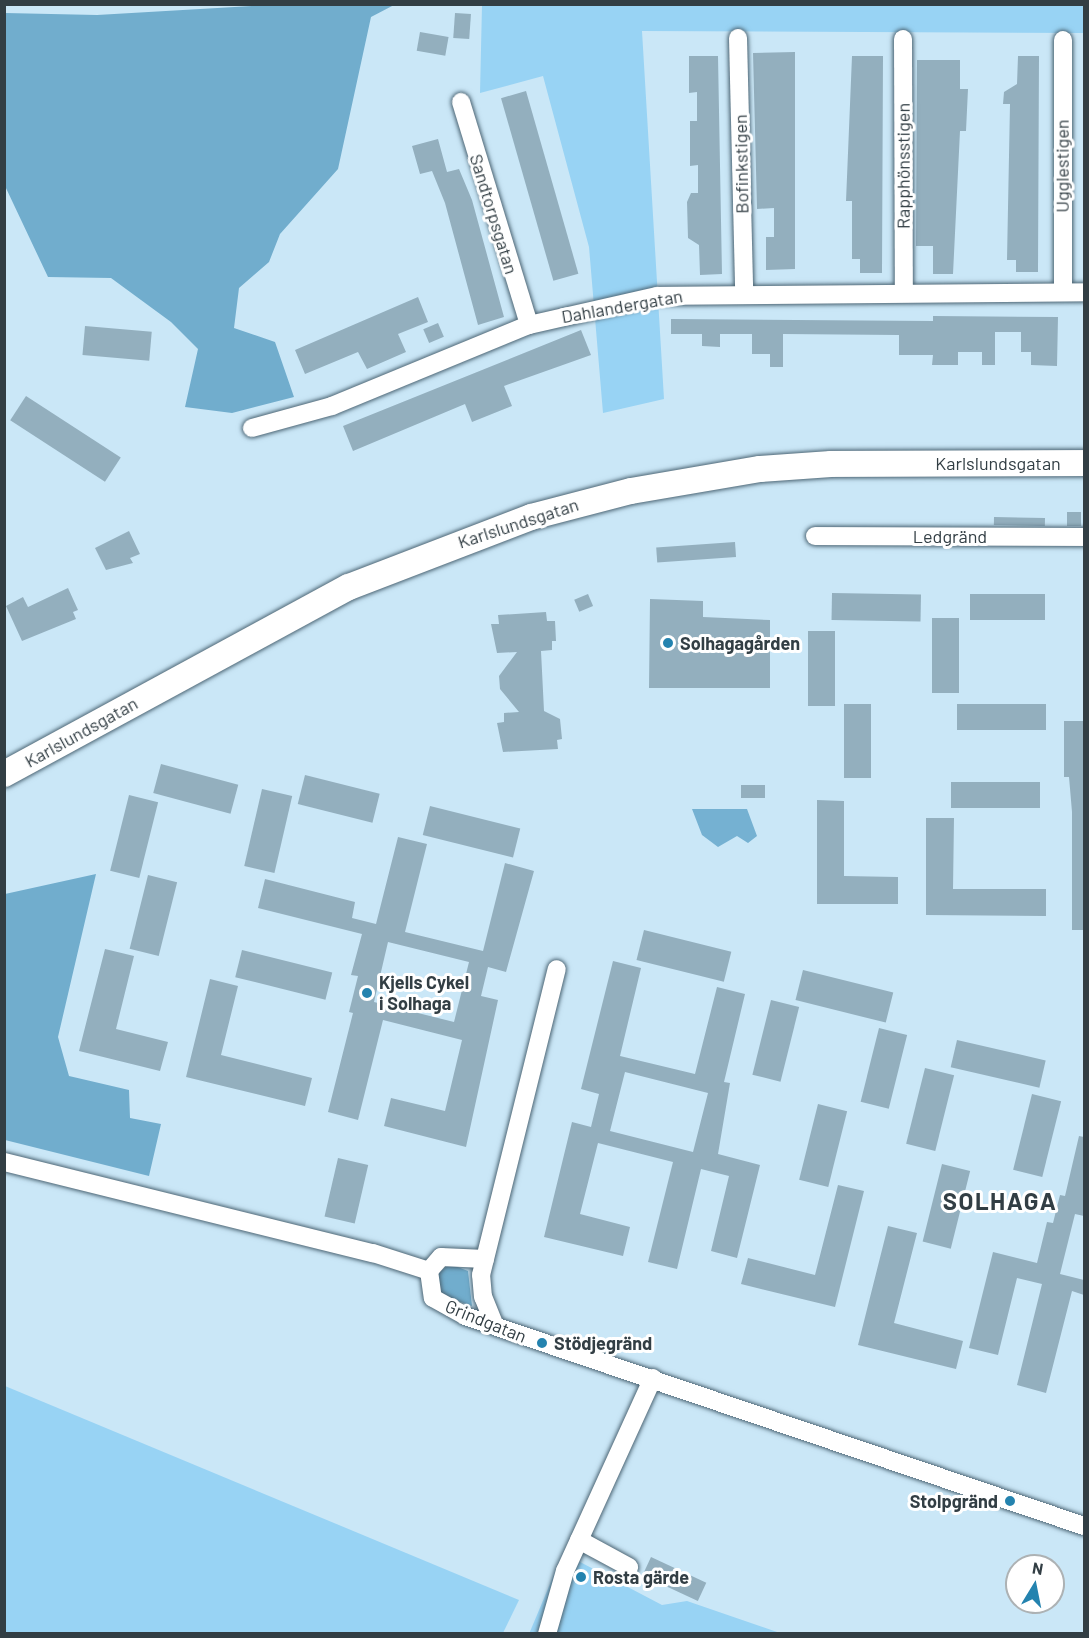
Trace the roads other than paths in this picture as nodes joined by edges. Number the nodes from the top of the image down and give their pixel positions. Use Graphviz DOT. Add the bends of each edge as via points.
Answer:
graph roads {
  1 [pos="738,38"];
  2 [pos="903,39"];
  3 [pos="1063,40"];
  4 [pos="461,102"];
  5 [pos="744,291"];
  6 [pos="904,292"];
  7 [pos="1063,292"];
  8 [pos="1084,292"];
  9 [pos="529,325"];
  10 [pos="252,428"];
  11 [pos="1084,464"];
  12 [pos="815,536"];
  13 [pos="1084,537"];
  14 [pos="4,774"];
  15 [pos="557,969"];
  16 [pos="4,1161"];
  17 [pos="485,1259"];
  18 [pos="429,1271"];
  19 [pos="495,1326"];
  20 [pos="653,1378"];
  21 [pos="1084,1526"];
  22 [pos="579,1540"];
  23 [pos="629,1566"];
  24 [pos="548,1634"];
  1 -- 5 [label="street, Bofinkstigen"];
  2 -- 6 [label="street, Rapphönsstigen"];
  3 -- 7 [label="street, Ugglestigen"];
  4 -- 9 [label="street, Sandtorpsgatan"];
  5 -- 6 [label="street, Dahlandergatan"];
  5 -- 9 [label="street, Dahlandergatan" via="657,296"];
  6 -- 7 [label="street, Dahlandergatan"];
  7 -- 8 [label="street, Dahlandergatan"];
  9 -- 10 [label="street, Dahlandergatan" via="332,406"];
  11 -- 14 [label="main road, Karlslundsgatan" via="831,464 630,491 472,536 288,618"];
  12 -- 13 [label="street, Ledgränd"];
  15 -- 17 [label="street"];
  16 -- 18 [label="street"];
  17 -- 18 [label="street" via="450,1254"];
  17 -- 19 [label="street" via="481,1288"];
  18 -- 19 [label="street, Grindgatan" via="433,1298"];
  19 -- 20 [label="street, Grindgatan"];
  20 -- 21 [label="street, Grindgatan"];
  20 -- 22 [label="street"];
  22 -- 23 [label="street"];
  22 -- 24 [label="street" via="557,1591"];
}
